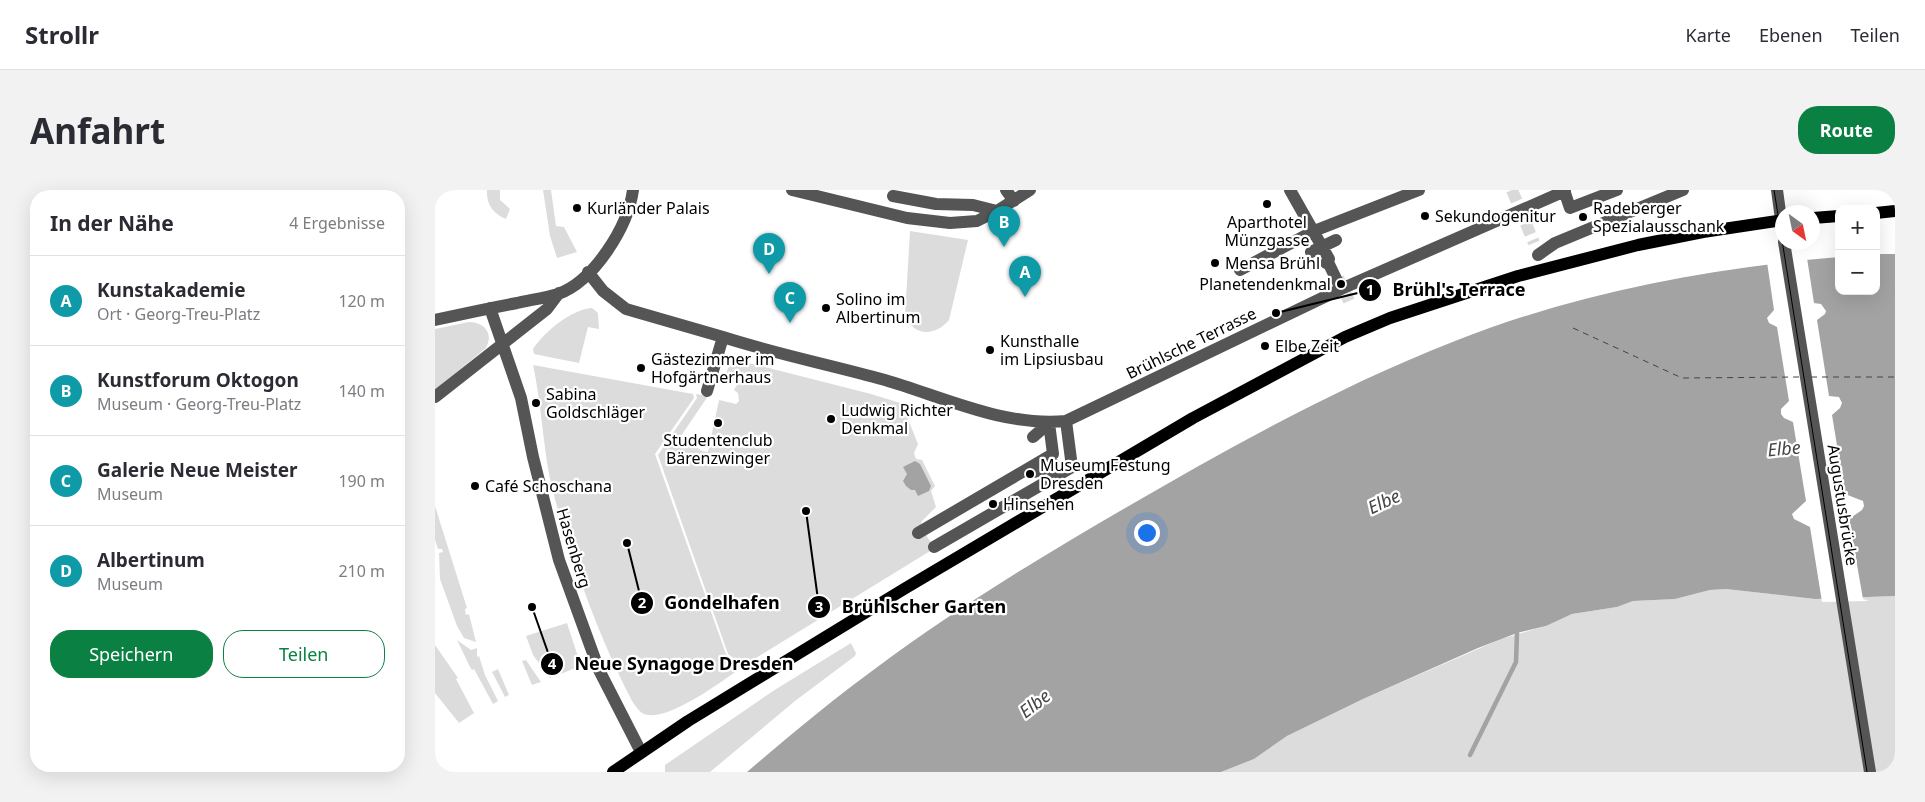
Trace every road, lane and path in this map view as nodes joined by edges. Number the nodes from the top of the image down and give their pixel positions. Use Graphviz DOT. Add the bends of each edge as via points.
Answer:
graph roads {
  1 [pos="633,190"];
  2 [pos="792,190"];
  3 [pos="1006,190"];
  4 [pos="1030,190"];
  5 [pos="1290,190"];
  6 [pos="1419,190"];
  7 [pos="1683,190"];
  8 [pos="1777,190"];
  9 [pos="1565,191"];
  10 [pos="1610,191"];
  11 [pos="893,193"];
  12 [pos="1014,201"];
  13 [pos="1778,205"];
  14 [pos="997,211"];
  15 [pos="1895,211"];
  16 [pos="889,213"];
  17 [pos="1880,213"];
  18 [pos="1835,216"];
  19 [pos="1820,217"];
  20 [pos="1775,221"];
  21 [pos="1314,231"];
  22 [pos="1336,240"];
  23 [pos="1317,249"];
  24 [pos="1785,250"];
  25 [pos="1545,268"];
  26 [pos="1240,270"];
  27 [pos="588,272"];
  28 [pos="1341,289"];
  29 [pos="559,294"];
  30 [pos="490,308"];
  31 [pos="435,320"];
  32 [pos="723,337"];
  33 [pos="501,344"];
  34 [pos="707,392"];
  35 [pos="435,397"];
  36 [pos="1066,421"];
  37 [pos="1049,423"];
  38 [pos="1033,437"];
  39 [pos="1055,465"];
  40 [pos="1034,472"];
  41 [pos="918,533"];
  42 [pos="934,547"];
  43 [pos="641,752"];
  44 [pos="613,772"];
  45 [pos="1870,772"];
  1 -- 27 [label="street" via="631,204 615,242"];
  2 -- 16 [label="street"];
  3 -- 12 [label="street"];
  4 -- 12 [label="street"];
  5 -- 21 [label="street"];
  6 -- 21 [label="street"];
  7 -- 25 [label="street" via="1536,249"];
  8 -- 13 [label="street"];
  9 -- 10 [label="street, Brühlsche Terrasse" via="1570,208"];
  9 -- 28 [label="street, Brühlsche Terrasse"];
  11 -- 14 [label="street" via="936,204 973,205"];
  11 -- 16 [label="street"];
  12 -- 14 [label="street"];
  14 -- 16 [label="street" via="977,220 950,223 927,222"];
  15 -- 17 [label="main road"];
  18 -- 19 [label="main road"];
  20 -- 25 [label="main road" via="1638,245"];
  21 -- 23 [label="street"];
  21 -- 26 [label="street"];
  22 -- 23 [label="street"];
  23 -- 28 [label="street" via="1329,261"];
  24 -- 45 [label="street, Augustusbrücke"];
  25 -- 43 [label="main road" via="1390,318 1255,383 904,589"];
  27 -- 29 [label="street"];
  27 -- 32 [label="street, Brühlsche Terrasse" via="626,309"];
  28 -- 36 [label="street, Brühlsche Terrasse"];
  29 -- 30 [label="street"];
  29 -- 33 [label="street" via="547,309"];
  30 -- 31 [label="street"];
  30 -- 33 [label="street, Hasenberg"];
  32 -- 34 [label="street"];
  32 -- 37 [label="street, Brühlsche Terrasse" via="885,381 934,398 1014,419"];
  33 -- 35 [label="street"];
  33 -- 43 [label="street, Hasenberg" via="521,398 559,560 599,670"];
  36 -- 37 [label="street, Brühlsche Terrasse"];
  36 -- 39 [label="street" via="1072,467"];
  37 -- 38 [label="street"];
  37 -- 39 [label="street"];
  39 -- 40 [label="street"];
  39 -- 41 [label="street"];
  39 -- 42 [label="street"];
  43 -- 44 [label="main road"];
}
